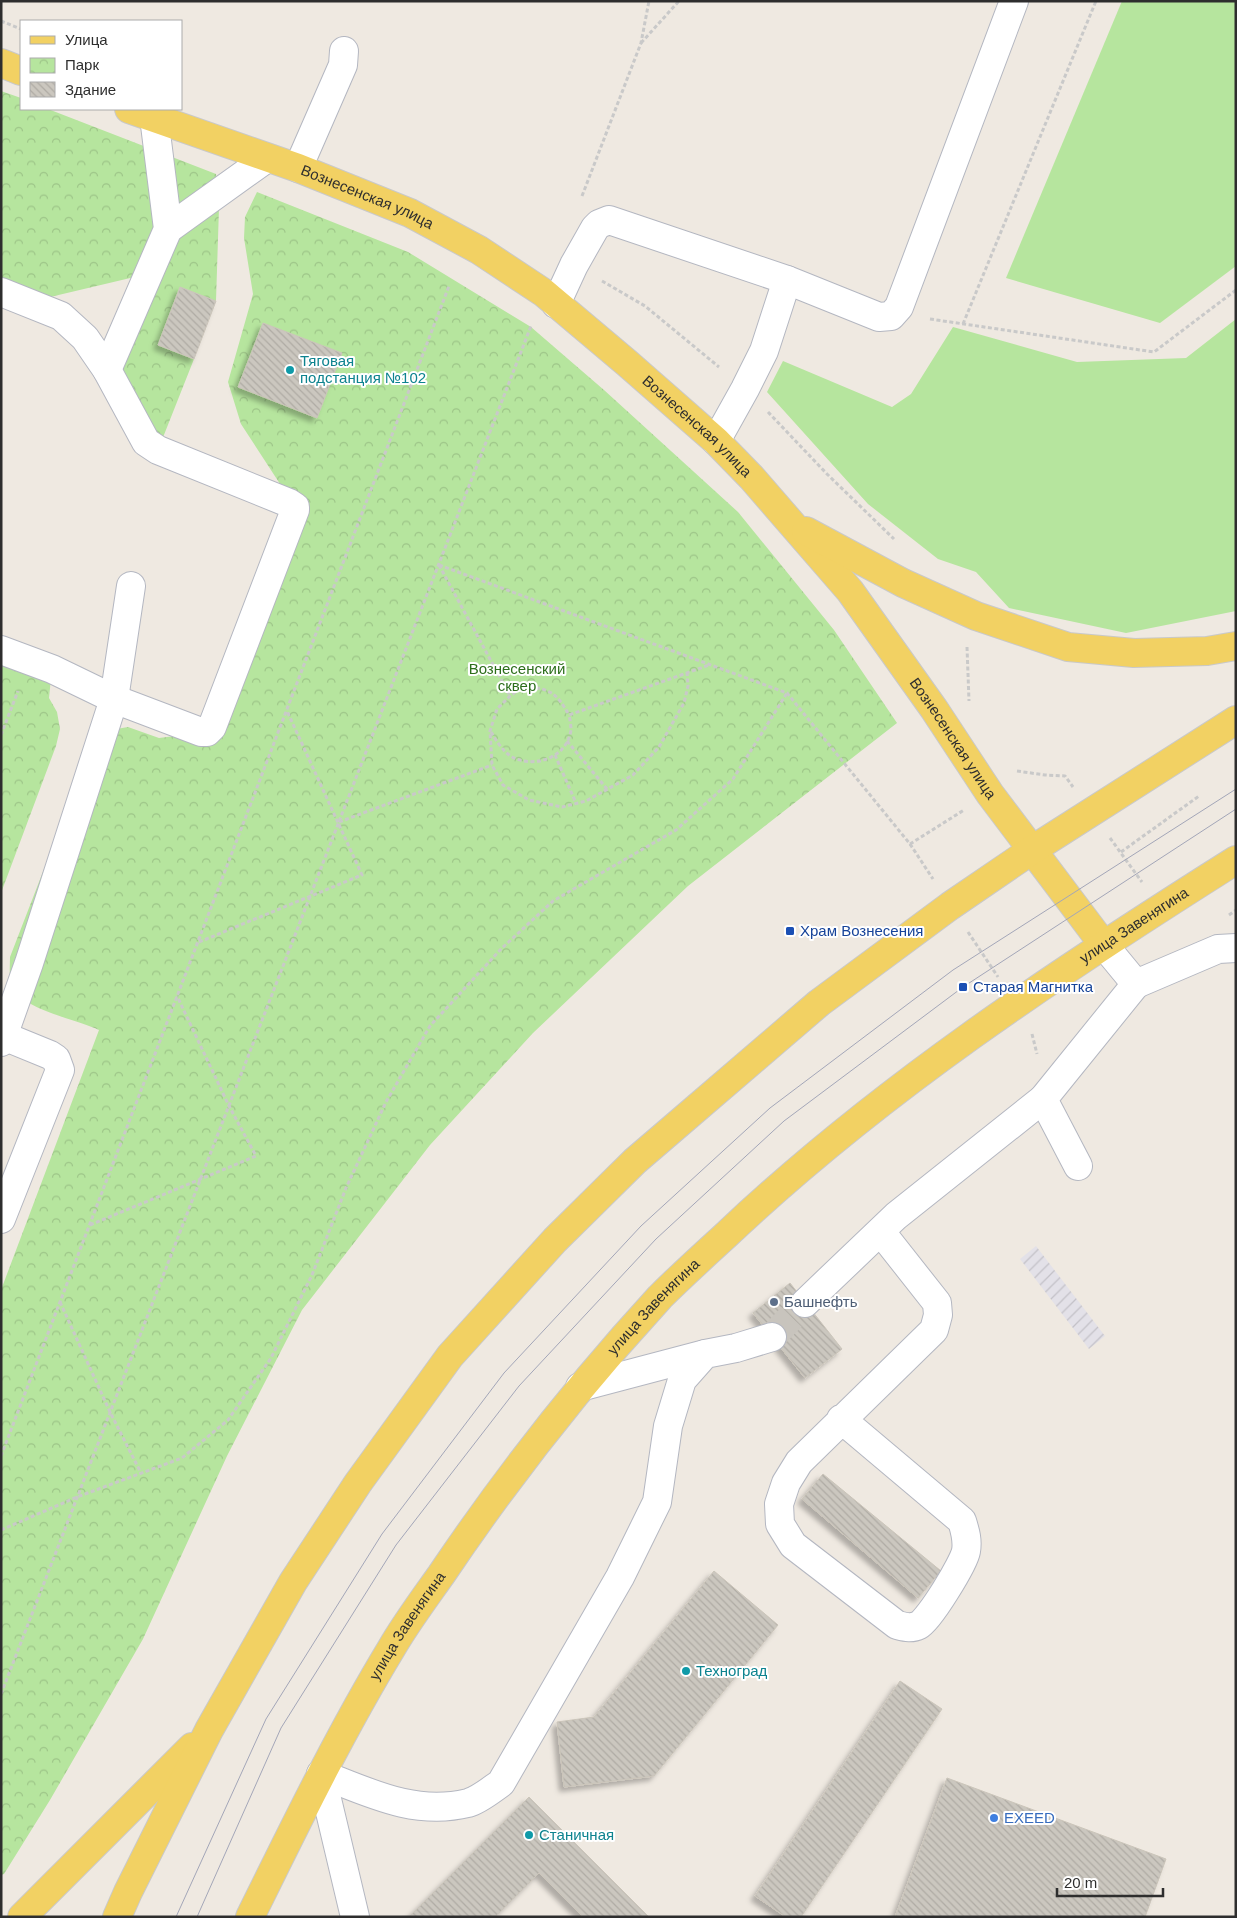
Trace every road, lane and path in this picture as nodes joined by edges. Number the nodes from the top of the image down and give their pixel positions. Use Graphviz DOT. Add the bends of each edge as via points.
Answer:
graph roads {
  1 [pos="649,1"];
  2 [pos="679,1"];
  3 [pos="1014,1"];
  4 [pos="1096,1"];
  5 [pos="1,21"];
  6 [pos="20,29"];
  7 [pos="641,43"];
  8 [pos="344,51"];
  9 [pos="1,64"];
  10 [pos="20,70"];
  11 [pos="141,113"];
  12 [pos="267,158"];
  13 [pos="298,168"];
  14 [pos="580,201"];
  15 [pos="168,229"];
  16 [pos="574,265"];
  17 [pos="788,280"];
  18 [pos="449,286"];
  19 [pos="1236,290"];
  20 [pos="1,292"];
  21 [pos="550,298"];
  22 [pos="896,313"];
  23 [pos="963,324"];
  24 [pos="107,370"];
  25 [pos="745,389"];
  26 [pos="716,441"];
  27 [pos="790,523"];
  28 [pos="896,541"];
  29 [pos="439,565"];
  30 [pos="131,586"];
  31 [pos="976,616"];
  32 [pos="1236,646"];
  33 [pos="1,650"];
  34 [pos="30,660"];
  35 [pos="709,665"];
  36 [pos="687,672"];
  37 [pos="787,693"];
  38 [pos="510,696"];
  39 [pos="114,699"];
  40 [pos="969,703"];
  41 [pos="287,711"];
  42 [pos="569,715"];
  43 [pos="1236,720"];
  44 [pos="490,731"];
  45 [pos="1,735"];
  46 [pos="567,741"];
  47 [pos="555,755"];
  48 [pos="1012,763"];
  49 [pos="492,764"];
  50 [pos="1017,771"];
  51 [pos="607,789"];
  52 [pos="990,794"];
  53 [pos="1199,796"];
  54 [pos="576,803"];
  55 [pos="1091,812"];
  56 [pos="339,823"];
  57 [pos="910,844"];
  58 [pos="1032,850"];
  59 [pos="1121,852"];
  60 [pos="1236,860"];
  61 [pos="310,898"];
  62 [pos="950,906"];
  63 [pos="1161,907"];
  64 [pos="198,942"];
  65 [pos="1102,944"];
  66 [pos="1236,948"];
  67 [pos="1136,984"];
  68 [pos="177,996"];
  69 [pos="1016,1004"];
  70 [pos="2,1037"];
  71 [pos="1043,1098"];
  72 [pos="229,1106"];
  73 [pos="1078,1166"];
  74 [pos="201,1179"];
  75 [pos="1,1219"];
  76 [pos="89,1225"];
  77 [pos="881,1232"];
  78 [pos="60,1302"];
  79 [pos="805,1303"];
  80 [pos="772,1337"];
  81 [pos="705,1354"];
  82 [pos="580,1387"];
  83 [pos="110,1412"];
  84 [pos="841,1419"];
  85 [pos="1,1456"];
  86 [pos="141,1473"];
  87 [pos="77,1497"];
  88 [pos="1,1530"];
  89 [pos="1,1694"];
  90 [pos="209,1730"];
  91 [pos="321,1774"];
  92 [pos="22,1917"];
  93 [pos="117,1917"];
  94 [pos="250,1917"];
  95 [pos="355,1917"];
  1 -- 7 [label="path"];
  2 -- 7 [label="path"];
  3 -- 22 [label="street"];
  4 -- 23 [label="path"];
  5 -- 6 [label="path"];
  7 -- 14 [label="path"];
  8 -- 13 [label="street" via="344,65"];
  9 -- 10 [label="main road"];
  11 -- 12 [label="main road, Вознесенская улица"];
  11 -- 15 [label="street"];
  12 -- 13 [label="main road, Вознесенская улица"];
  12 -- 15 [label="street"];
  13 -- 21 [label="main road, Вознесенская улица" via="410,213 479,250"];
  15 -- 24 [label="street"];
  16 -- 17 [label="street" via="595,228 609,220"];
  16 -- 21 [label="street"];
  16 -- 25 [label="path" via="645,306"];
  17 -- 22 [label="street" via="879,317"];
  17 -- 25 [label="street" via="764,351"];
  18 -- 41 [label="path"];
  19 -- 23 [label="path" via="1154,352"];
  20 -- 24 [label="street" via="61,316 85,338"];
  21 -- 26 [label="main road, Вознесенская улица"];
  21 -- 29 [label="path"];
  22 -- 23 [label="path"];
  24 -- 39 [label="street" via="146,442 158,450 295,507 210,730 201,732"];
  25 -- 26 [label="street"];
  25 -- 28 [label="path"];
  26 -- 27 [label="main road, Вознесенская улица"];
  27 -- 31 [label="main road" via="903,583"];
  27 -- 52 [label="main road, Вознесенская улица" via="850,591"];
  29 -- 35 [label="path"];
  29 -- 38 [label="path"];
  29 -- 56 [label="path"];
  30 -- 39 [label="street"];
  31 -- 32 [label="main road" via="1068,647 1134,653 1207,651"];
  31 -- 40 [label="path" via="967,637"];
  33 -- 34 [label="street"];
  34 -- 39 [label="street"];
  34 -- 45 [label="path"];
  35 -- 36 [label="path"];
  35 -- 37 [label="path"];
  36 -- 42 [label="path"];
  36 -- 51 [label="path" via="684,703 659,747 632,775"];
  37 -- 57 [label="path"];
  37 -- 86 [label="path" via="733,779 676,830 553,901 501,950 430,1026 386,1102 346,1188 312,1275 270,1358 228,1420 182,1458"];
  38 -- 42 [label="path" via="524,686 545,689 560,699"];
  38 -- 44 [label="path" via="497,709"];
  39 -- 70 [label="street"];
  41 -- 56 [label="path"];
  41 -- 64 [label="path"];
  42 -- 46 [label="path" via="571,730"];
  43 -- 55 [label="main road"];
  44 -- 47 [label="path" via="513,757 532,763"];
  44 -- 49 [label="path"];
  46 -- 47 [label="path" via="564,750"];
  46 -- 51 [label="path"];
  47 -- 54 [label="path"];
  48 -- 50 [label="path"];
  49 -- 54 [label="path" via="503,785 530,800 562,807"];
  49 -- 56 [label="path"];
  50 -- 52 [label="path"];
  50 -- 55 [label="path" via="1065,776"];
  51 -- 54 [label="path"];
  52 -- 57 [label="path"];
  52 -- 58 [label="main road, Вознесенская улица"];
  53 -- 59 [label="path"];
  55 -- 58 [label="main road"];
  55 -- 59 [label="path"];
  56 -- 61 [label="path"];
  56 -- 61 [label="path" via="362,875"];
  57 -- 62 [label="path"];
  58 -- 62 [label="main road"];
  58 -- 65 [label="main road, Вознесенская улица"];
  59 -- 63 [label="path"];
  60 -- 63 [label="main road, улица Завенягина"];
  61 -- 64 [label="path"];
  61 -- 72 [label="path"];
  62 -- 69 [label="path"];
  62 -- 90 [label="main road" via="824,999 635,1161 555,1240 450,1356 358,1483 293,1582"];
  63 -- 65 [label="main road, улица Завенягина"];
  64 -- 68 [label="path"];
  65 -- 67 [label="street"];
  65 -- 69 [label="main road, улица Завенягина"];
  66 -- 67 [label="street" via="1218,949"];
  67 -- 71 [label="street"];
  68 -- 72 [label="path"];
  68 -- 76 [label="path"];
  69 -- 71 [label="path" via="1028,1022 1037,1050 1035,1078"];
  69 -- 82 [label="main road, улица Завенягина" via="862,1117 768,1195 663,1294"];
  70 -- 75 [label="street" via="50,1055 56,1059 60,1070"];
  71 -- 73 [label="street"];
  71 -- 77 [label="street" via="896,1216"];
  72 -- 74 [label="path"];
  72 -- 74 [label="path" via="256,1156"];
  74 -- 76 [label="path"];
  74 -- 83 [label="path"];
  76 -- 78 [label="path"];
  77 -- 79 [label="street"];
  77 -- 84 [label="street" via="937,1304 938,1315 934,1330"];
  78 -- 83 [label="path"];
  78 -- 85 [label="path"];
  80 -- 81 [label="street"];
  81 -- 82 [label="street"];
  81 -- 91 [label="street" via="682,1380 668,1426 657,1502 620,1577 501,1783 470,1803 430,1808 392,1802"];
  82 -- 91 [label="main road, улица Завенягина" via="480,1517 392,1647"];
  83 -- 86 [label="path"];
  83 -- 87 [label="path"];
  84 -- 84 [label="street" via="799,1462 786,1483 779,1504 780,1524 793,1546 896,1625 908,1628 920,1625 961,1566 967,1537 962,1520"];
  86 -- 87 [label="path"];
  87 -- 88 [label="path"];
  87 -- 89 [label="path"];
  90 -- 92 [label="main road"];
  90 -- 93 [label="main road"];
  91 -- 94 [label="main road, улица Завенягина"];
  91 -- 95 [label="street"];
}
